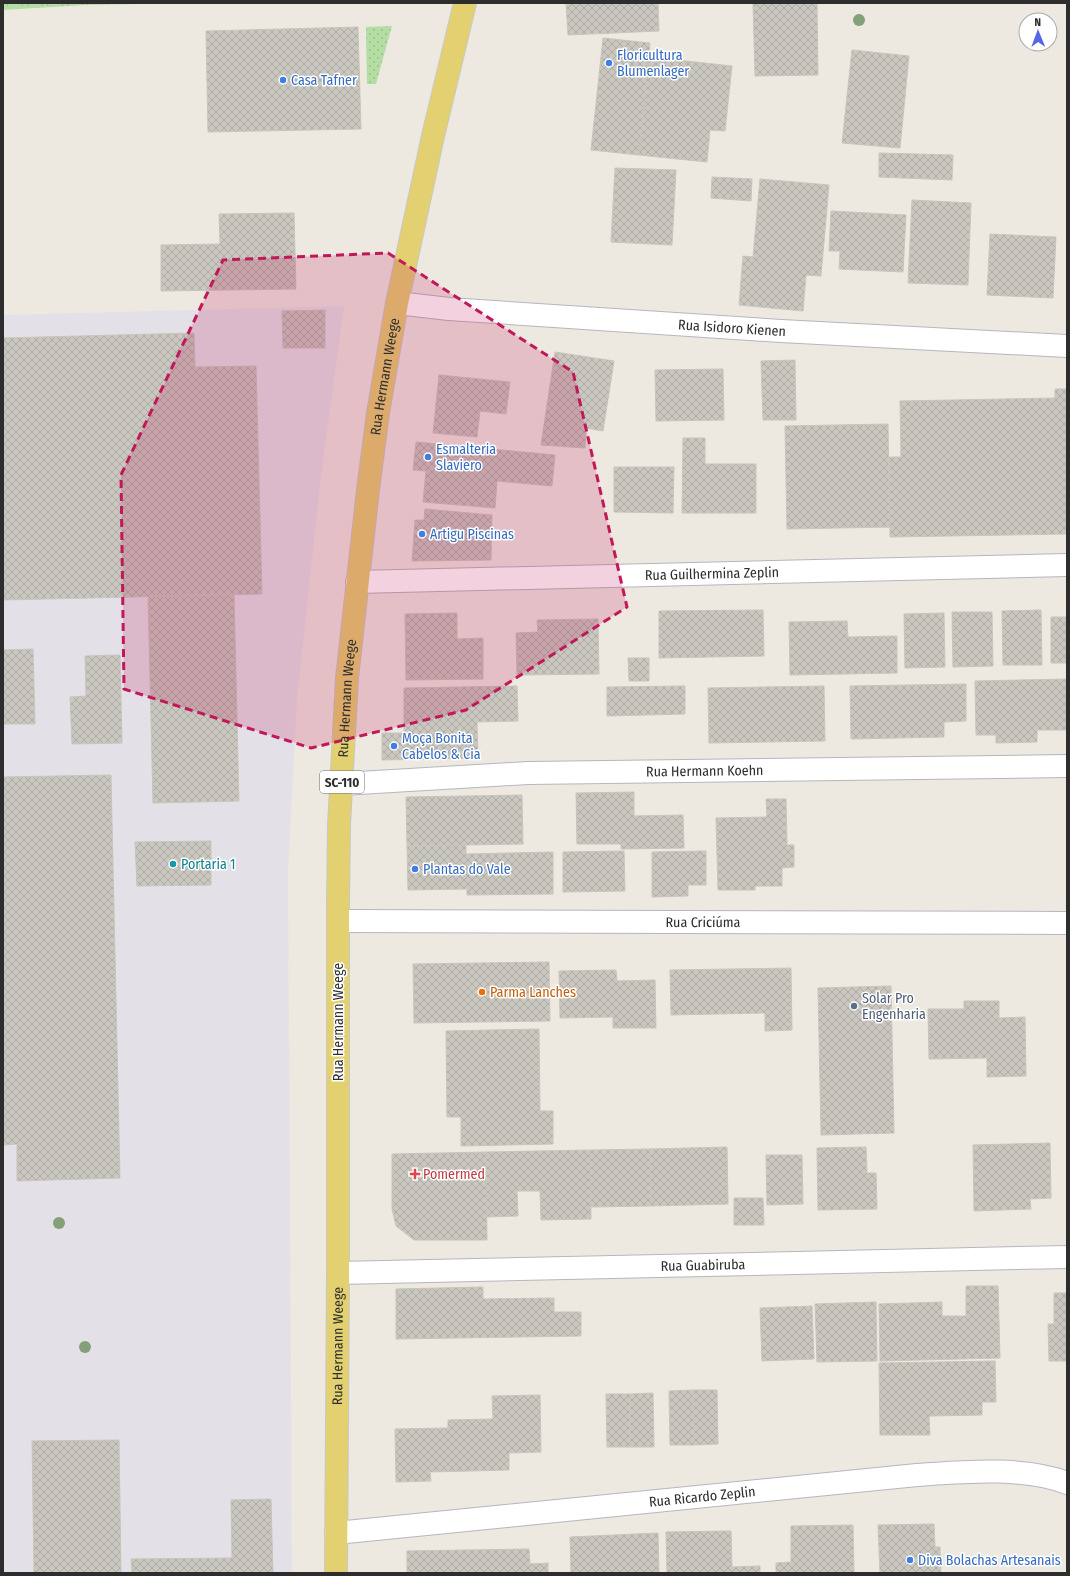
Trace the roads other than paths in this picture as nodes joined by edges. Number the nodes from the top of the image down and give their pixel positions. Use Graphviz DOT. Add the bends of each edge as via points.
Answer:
graph roads {
  1 [pos="466,3"];
  2 [pos="397,303"];
  3 [pos="1067,346"];
  4 [pos="1067,566"];
  5 [pos="357,582"];
  6 [pos="1067,766"];
  7 [pos="342,784"];
  8 [pos="339,921"];
  9 [pos="1067,923"];
  10 [pos="1067,1257"];
  11 [pos="338,1273"];
  12 [pos="1067,1483"];
  13 [pos="336,1533"];
  14 [pos="336,1573"];
  1 -- 2 [label="main road, Rua Hermann Weege / SC-110" via="433,136"];
  2 -- 3 [label="street, Rua Isidoro Kienen" via="449,309 773,331"];
  2 -- 5 [label="main road, Rua Hermann Weege / SC-110" via="378,413"];
  4 -- 5 [label="street, Rua Guilhermina Zeplin"];
  5 -- 7 [label="main road, Rua Hermann Weege / SC-110"];
  6 -- 7 [label="street, Rua Hermann Koehn" via="528,773"];
  7 -- 8 [label="main road, Rua Hermann Weege / SC-110" via="339,825"];
  8 -- 9 [label="street, Rua Criciúma"];
  8 -- 11 [label="main road, Rua Hermann Weege / SC-110"];
  10 -- 11 [label="street, Rua Guabiruba"];
  11 -- 13 [label="main road, Rua Hermann Weege / SC-110"];
  12 -- 13 [label="street, Rua Ricardo Zeplin" via="1053,1478 1010,1472 960,1472"];
  13 -- 14 [label="main road, Rua Hermann Weege / SC-110"];
}
